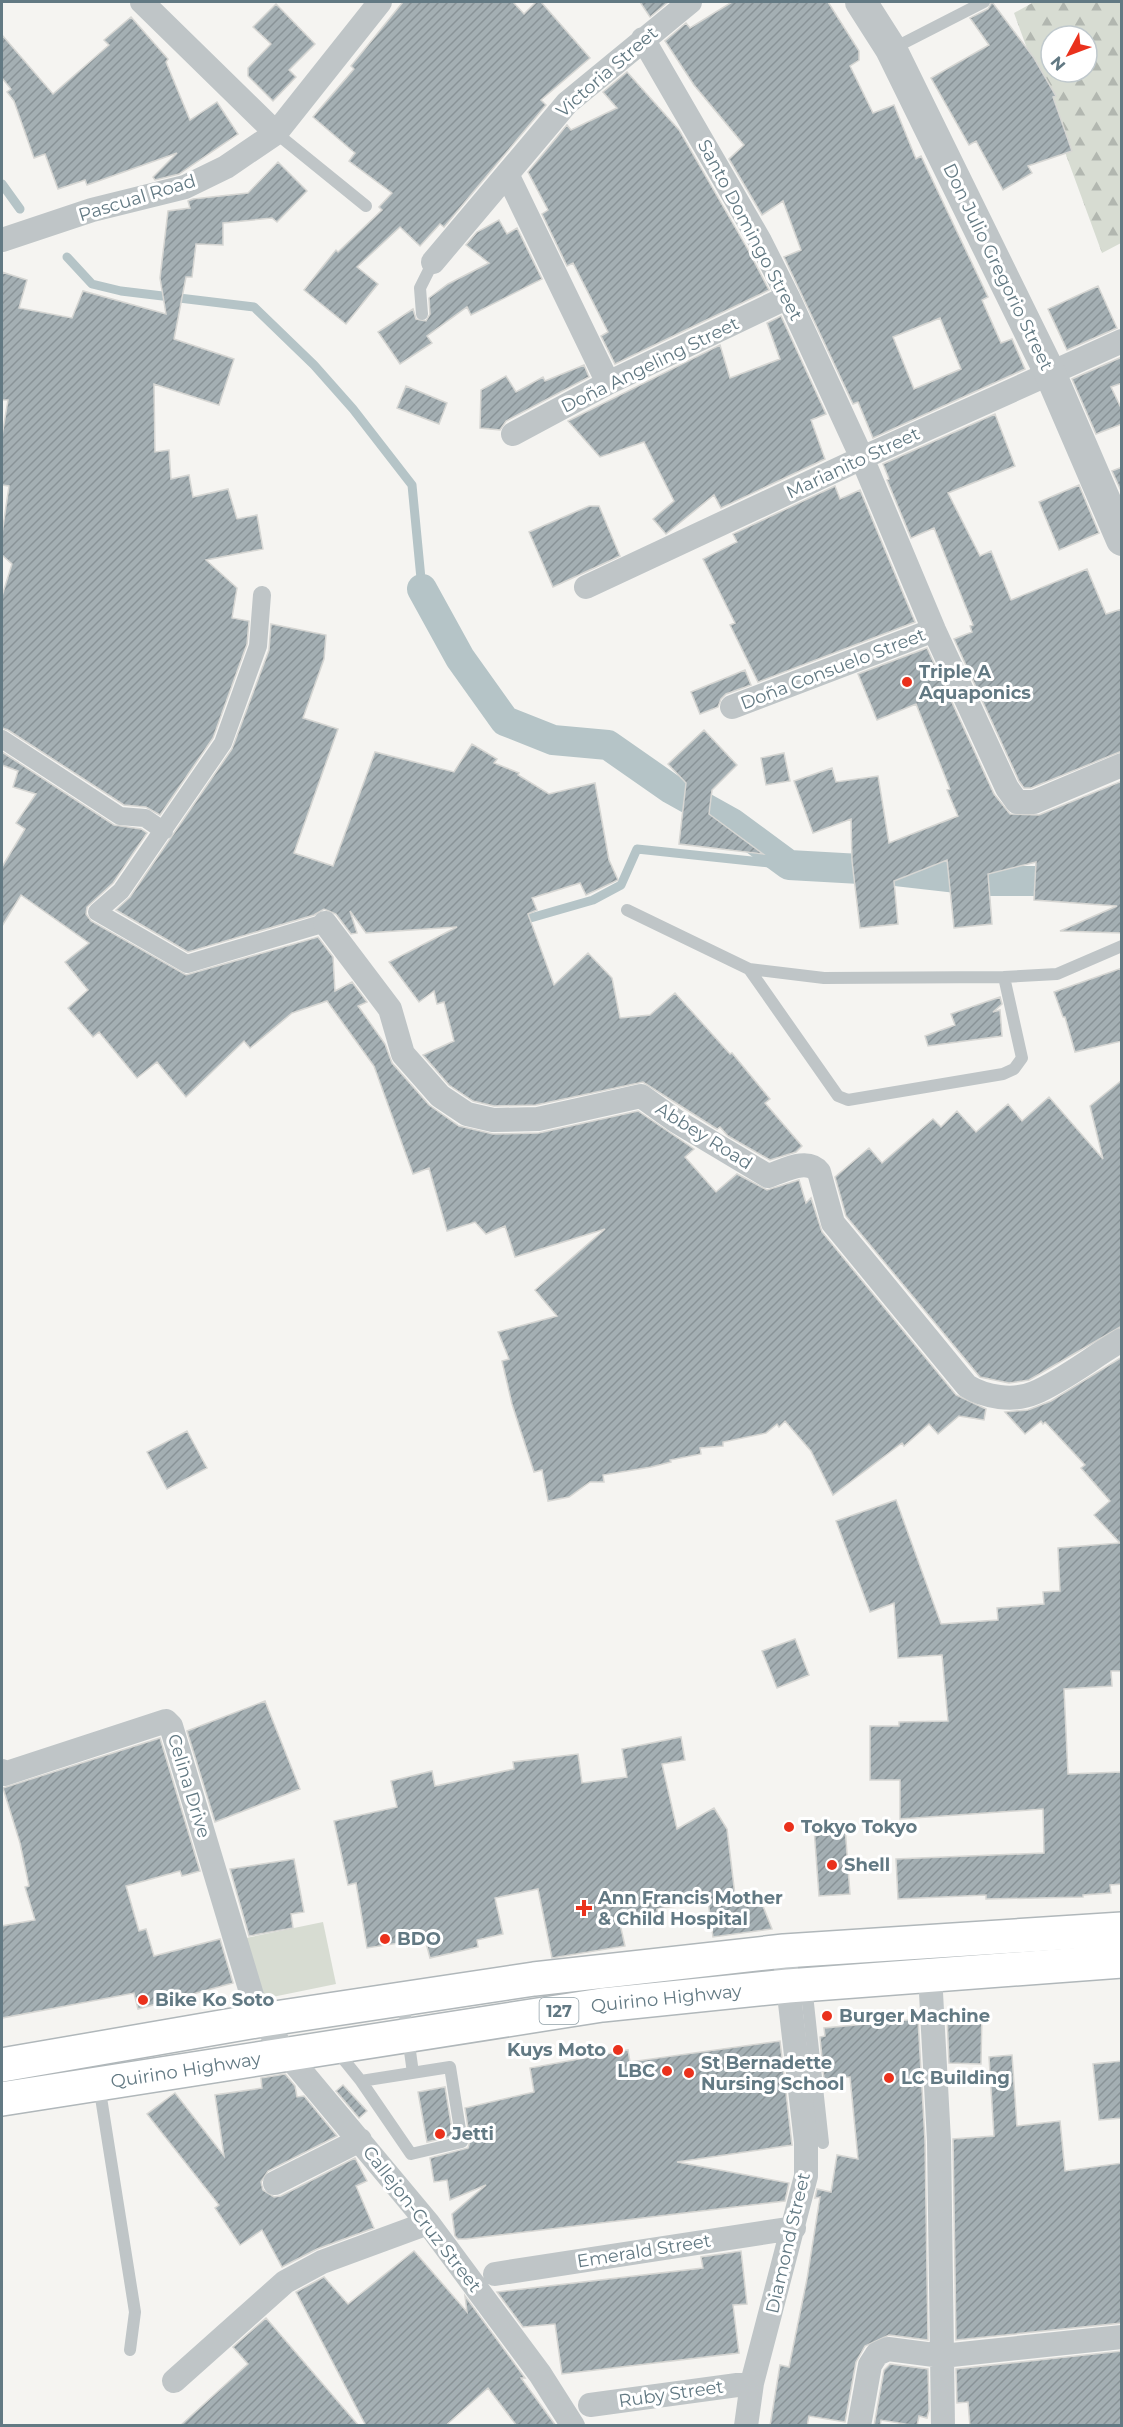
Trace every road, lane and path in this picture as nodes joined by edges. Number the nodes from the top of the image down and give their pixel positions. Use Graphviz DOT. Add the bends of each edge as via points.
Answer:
graph roads {
  1 [pos="142,2"];
  2 [pos="380,2"];
  3 [pos="690,2"];
  4 [pos="861,2"];
  5 [pos="984,2"];
  6 [pos="643,39"];
  7 [pos="891,50"];
  8 [pos="276,133"];
  9 [pos="507,174"];
  10 [pos="366,206"];
  11 [pos="2,240"];
  12 [pos="433,262"];
  13 [pos="788,297"];
  14 [pos="422,314"];
  15 [pos="1122,341"];
  16 [pos="1050,372"];
  17 [pos="608,383"];
  18 [pos="513,434"];
  19 [pos="862,458"];
  20 [pos="1122,540"];
  21 [pos="586,587"];
  22 [pos="262,596"];
  23 [pos="934,630"];
  24 [pos="732,707"];
  25 [pos="2,739"];
  26 [pos="1122,765"];
  27 [pos="164,831"];
  28 [pos="627,910"];
  29 [pos="325,923"];
  30 [pos="1122,946"];
  31 [pos="749,969"];
  32 [pos="1004,977"];
  33 [pos="1122,1340"];
  34 [pos="2,1771"];
  35 [pos="1122,1929"];
  36 [pos="784,1951"];
  37 [pos="1122,1961"];
  38 [pos="930,1974"];
  39 [pos="797,1985"];
  40 [pos="403,2000"];
  41 [pos="262,2020"];
  42 [pos="407,2036"];
  43 [pos="333,2047"];
  44 [pos="92,2048"];
  45 [pos="286,2053"];
  46 [pos="2,2059"];
  47 [pos="413,2073"];
  48 [pos="361,2081"];
  49 [pos="99,2083"];
  50 [pos="2,2099"];
  51 [pos="360,2140"];
  52 [pos="824,2143"];
  53 [pos="275,2182"];
  54 [pos="428,2223"];
  55 [pos="794,2228"];
  56 [pos="495,2274"];
  57 [pos="1122,2337"];
  58 [pos="130,2350"];
  59 [pos="942,2356"];
  60 [pos="174,2381"];
  61 [pos="752,2383"];
  62 [pos="590,2405"];
  63 [pos="573,2426"];
  64 [pos="746,2426"];
  65 [pos="859,2426"];
  66 [pos="943,2426"];
  1 -- 8 [label="street"];
  2 -- 8 [label="street, Pascual Road"];
  3 -- 6 [label="street, Victoria Street"];
  4 -- 7 [label="street, Don Julio Gregorio Street"];
  5 -- 7 [label="lane"];
  6 -- 9 [label="street, Victoria Street" via="567,103"];
  6 -- 13 [label="street, Santo Domingo Street" via="760,241"];
  7 -- 16 [label="street, Don Julio Gregorio Street"];
  8 -- 10 [label="lane"];
  8 -- 11 [label="street, Pascual Road" via="185,187 92,210"];
  9 -- 12 [label="street, Victoria Street"];
  9 -- 17 [label="street"];
  12 -- 14 [label="lane" via="420,288"];
  13 -- 17 [label="street, Doña Angeling Street"];
  13 -- 19 [label="street, Santo Domingo Street"];
  15 -- 16 [label="street, Marianito Street"];
  16 -- 19 [label="street, Marianito Street"];
  16 -- 20 [label="street, Don Julio Gregorio Street"];
  17 -- 18 [label="street, Doña Angeling Street"];
  19 -- 21 [label="street, Marianito Street"];
  19 -- 23 [label="street, Santo Domingo Street"];
  22 -- 27 [label="street" via="258,646 223,743"];
  23 -- 24 [label="street, Doña Consuelo Street"];
  23 -- 26 [label="street, Santo Domingo Street" via="1017,802 1034,802"];
  25 -- 27 [label="street" via="120,816 145,818"];
  27 -- 29 [label="street" via="121,891 97,912 187,964"];
  28 -- 31 [label="lane"];
  29 -- 33 [label="street, Abbey Road" via="390,1009 403,1054 440,1096 467,1114 493,1120 538,1119 641,1096 768,1176 813,1165 819,1172 833,1223 967,1386 978,1393 992,1397 1032,1394"];
  30 -- 32 [label="lane" via="1058,974"];
  31 -- 32 [label="lane" via="824,978"];
  31 -- 32 [label="lane" via="838,1096 848,1100 1014,1069 1022,1058"];
  34 -- 41 [label="street, Celina Drive" via="4,1774 166,1722 171,1726"];
  35 -- 36 [label="main road, Quirino Highway / 127"];
  36 -- 39 [label="street, Diamond Street"];
  36 -- 40 [label="main road, Quirino Highway / 127" via="534,1979"];
  37 -- 38 [label="main road, Quirino Highway / 127"];
  38 -- 39 [label="main road, Quirino Highway / 127"];
  38 -- 59 [label="street" via="939,2141"];
  39 -- 42 [label="main road, Quirino Highway / 127" via="602,2006"];
  39 -- 52 [label="lane"];
  39 -- 55 [label="street, Diamond Street" via="807,2142 806,2176"];
  40 -- 41 [label="main road, Quirino Highway / 127"];
  40 -- 42 [label="lane"];
  41 -- 44 [label="main road, Quirino Highway / 127"];
  41 -- 45 [label="street, Callejon-Cruz Street"];
  42 -- 43 [label="main road, Quirino Highway / 127"];
  42 -- 47 [label="lane"];
  43 -- 45 [label="main road, Quirino Highway / 127"];
  43 -- 48 [label="lane"];
  44 -- 46 [label="main road, Quirino Highway / 127"];
  44 -- 49 [label="main road"];
  45 -- 49 [label="main road, Quirino Highway / 127"];
  45 -- 51 [label="street, Callejon-Cruz Street"];
  47 -- 48 [label="lane"];
  47 -- 48 [label="lane" via="450,2067 462,2142 411,2154"];
  49 -- 50 [label="main road, Quirino Highway / 127"];
  49 -- 58 [label="lane" via="135,2312"];
  51 -- 53 [label="street"];
  51 -- 54 [label="street, Callejon-Cruz Street"];
  54 -- 60 [label="street" via="322,2262 285,2282"];
  54 -- 63 [label="street, Callejon-Cruz Street" via="540,2374"];
  55 -- 56 [label="street, Emerald Street"];
  55 -- 61 [label="street, Diamond Street"];
  57 -- 59 [label="street"];
  59 -- 65 [label="street" via="888,2349 877,2354 870,2365"];
  59 -- 66 [label="street"];
  61 -- 62 [label="street, Ruby Street"];
  61 -- 64 [label="street, Diamond Street"];
}
